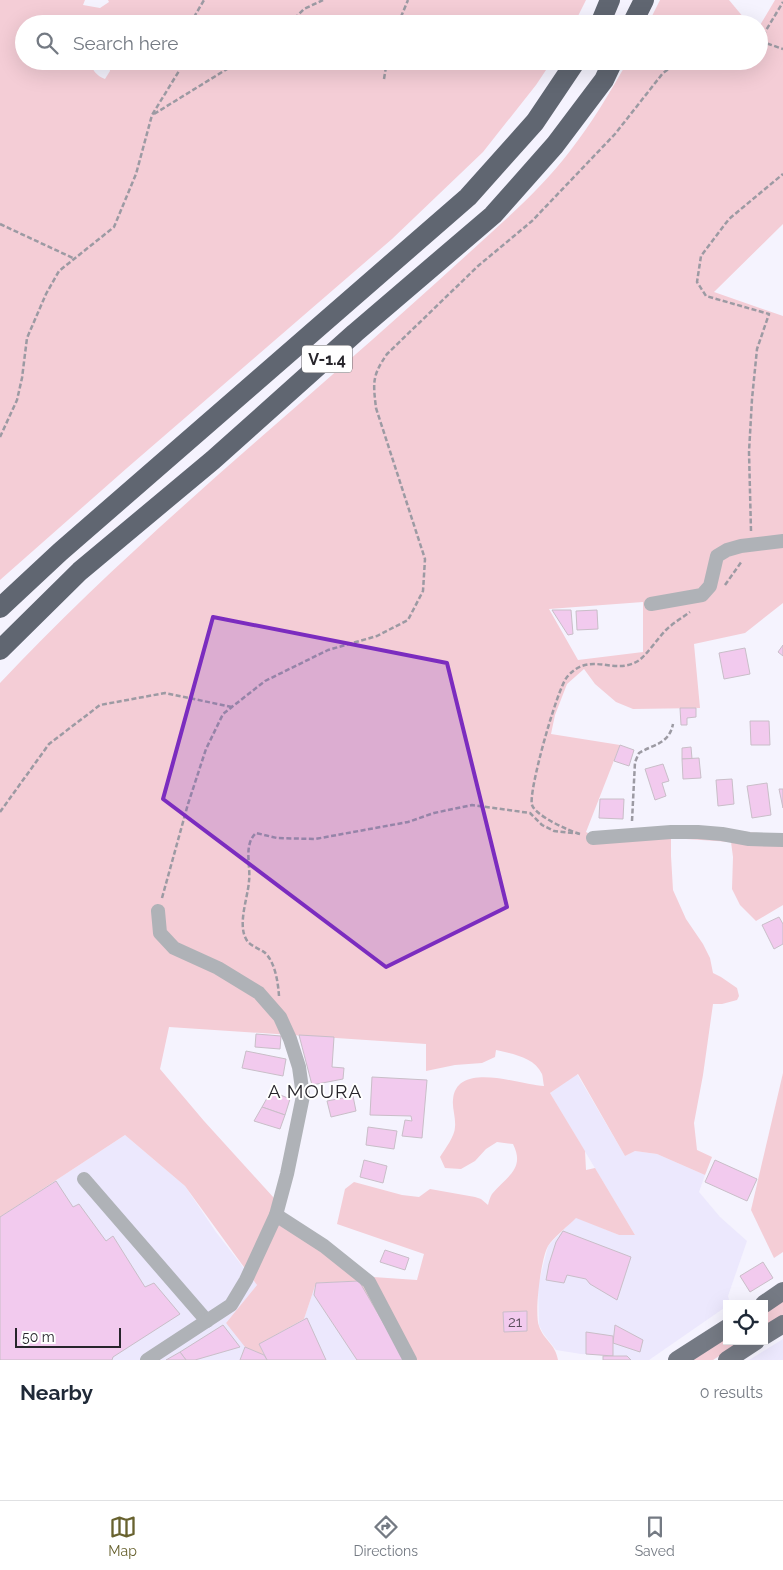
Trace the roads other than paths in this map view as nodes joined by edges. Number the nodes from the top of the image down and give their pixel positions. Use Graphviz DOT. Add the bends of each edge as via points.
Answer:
graph roads {
  1 [pos="610,0"];
  2 [pos="644,0"];
  3 [pos="604,15"];
  4 [pos="636,15"];
  5 [pos="570,70"];
  6 [pos="609,70"];
  7 [pos="783,541"];
  8 [pos="650,604"];
  9 [pos="0,608"];
  10 [pos="0,650"];
  11 [pos="593,838"];
  12 [pos="783,840"];
  13 [pos="158,911"];
  14 [pos="84,1178"];
  15 [pos="276,1215"];
  16 [pos="783,1292"];
  17 [pos="768,1301"];
  18 [pos="207,1321"];
  19 [pos="783,1324"];
  20 [pos="723,1331"];
  21 [pos="768,1333"];
  22 [pos="750,1345"];
  23 [pos="730,1359"];
  24 [pos="147,1360"];
  25 [pos="410,1360"];
  26 [pos="678,1360"];
  1 -- 3 [label="highway"];
  2 -- 4 [label="highway"];
  5 -- 9 [label="highway, V-1.4" via="535,122 468,198 60,552"];
  6 -- 10 [label="highway, V-1.4" via="555,144 493,215 213,460 80,571"];
  7 -- 8 [label="street" via="727,550 717,556 710,586 702,595"];
  11 -- 12 [label="street" via="698,832"];
  13 -- 15 [label="street" via="160,933 174,948 218,968 259,993 280,1017 290,1039 303,1096"];
  14 -- 18 [label="street"];
  15 -- 18 [label="street" via="231,1305"];
  15 -- 25 [label="street" via="324,1246 369,1282"];
  16 -- 17 [label="main road"];
  18 -- 24 [label="street"];
  19 -- 21 [label="main road"];
  20 -- 26 [label="main road"];
  22 -- 23 [label="main road"];
}
